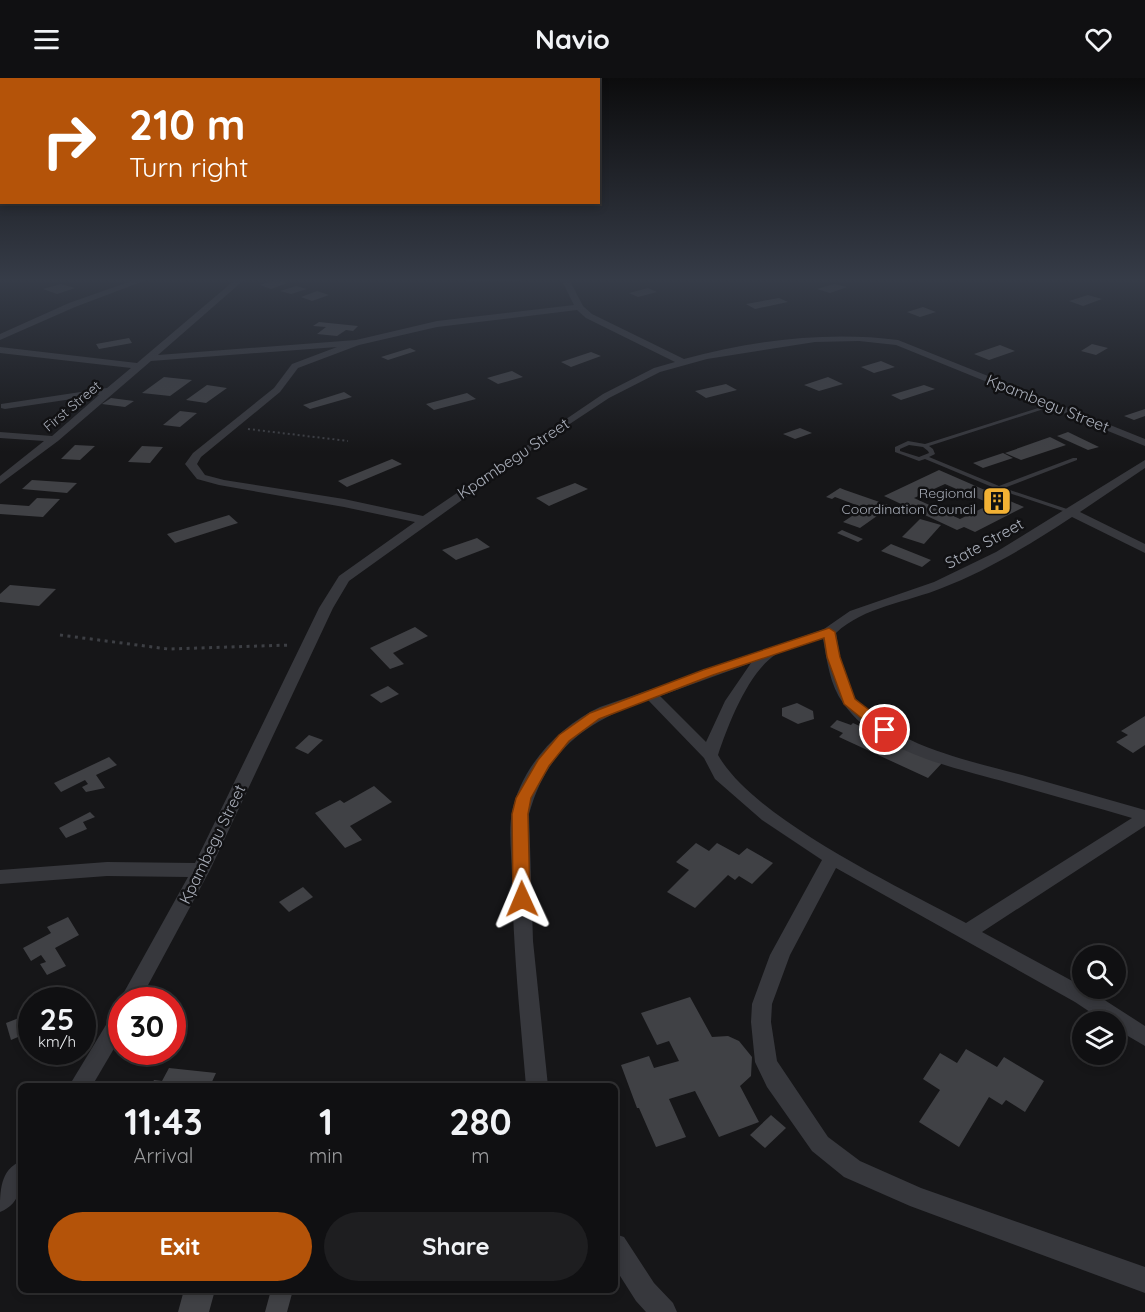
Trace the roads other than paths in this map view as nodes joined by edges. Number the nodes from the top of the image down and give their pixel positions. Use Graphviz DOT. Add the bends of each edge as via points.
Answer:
graph roads {
  1 [pos="175,337"];
  2 [pos="383,337"];
  3 [pos="630,337"];
  4 [pos="356,343"];
  5 [pos="0,350"];
  6 [pos="150,358"];
  7 [pos="681,361"];
  8 [pos="139,366"];
  9 [pos="110,391"];
  10 [pos="1053,405"];
  11 [pos="5,406"];
  12 [pos="0,435"];
  13 [pos="54,439"];
  14 [pos="1145,442"];
  15 [pos="925,446"];
  16 [pos="927,458"];
  17 [pos="1075,459"];
  18 [pos="1145,463"];
  19 [pos="0,481"];
  20 [pos="999,488"];
  21 [pos="1071,512"];
  22 [pos="423,520"];
  23 [pos="1145,549"];
  24 [pos="829,632"];
  25 [pos="770,652"];
  26 [pos="650,694"];
  27 [pos="710,755"];
  28 [pos="1145,817"];
  29 [pos="832,858"];
  30 [pos="201,870"];
  31 [pos="0,877"];
  32 [pos="968,932"];
  33 [pos="137,987"];
  34 [pos="1145,1037"];
  35 [pos="108,1039"];
  36 [pos="82,1083"];
  37 [pos="537,1083"];
  38 [pos="18,1176"];
  39 [pos="0,1201"];
  40 [pos="618,1251"];
  41 [pos="1145,1280"];
  42 [pos="664,1312"];
  1 -- 6 [label="street, First Street"];
  2 -- 4 [label="street"];
  3 -- 7 [label="street"];
  4 -- 6 [label="street"];
  4 -- 22 [label="street" via="301,362 277,390 212,441 191,464 201,477"];
  5 -- 8 [label="street"];
  6 -- 8 [label="street, First Street"];
  7 -- 10 [label="street, Kpambegu Street" via="786,342 877,339 909,346"];
  7 -- 22 [label="street, Kpambegu Street" via="606,396"];
  8 -- 9 [label="street, First Street"];
  9 -- 11 [label="street"];
  9 -- 13 [label="street, First Street"];
  10 -- 14 [label="street, Kpambegu Street"];
  10 -- 15 [label="lane"];
  12 -- 13 [label="street"];
  13 -- 19 [label="street, First Street"];
  15 -- 16 [label="lane" via="932,454"];
  15 -- 16 [label="lane" via="908,443 897,448 910,458"];
  16 -- 20 [label="lane"];
  17 -- 20 [label="lane"];
  18 -- 21 [label="street, State Street"];
  20 -- 21 [label="lane"];
  21 -- 23 [label="street"];
  21 -- 24 [label="street, State Street" via="962,576 857,615"];
  22 -- 30 [label="street, Kpambegu Street" via="344,579"];
  24 -- 25 [label="street, State Street"];
  24 -- 28 [label="street" via="849,701 912,747"];
  25 -- 26 [label="street, State Street"];
  25 -- 27 [label="street" via="733,696"];
  26 -- 27 [label="street"];
  26 -- 37 [label="street, State Street" via="594,716 564,738 543,764 524,798 520,814 522,941"];
  27 -- 29 [label="street" via="721,775 768,816"];
  28 -- 32 [label="street"];
  29 -- 32 [label="street"];
  29 -- 41 [label="street" via="776,965 762,1004 761,1022 766,1062 820,1144 852,1169 918,1198"];
  30 -- 31 [label="street" via="107,869"];
  30 -- 33 [label="street, Kpambegu Street"];
  32 -- 34 [label="street" via="1082,996"];
  35 -- 36 [label="street"];
  38 -- 39 [label="street"];
  40 -- 42 [label="street" via="645,1292"];
}
